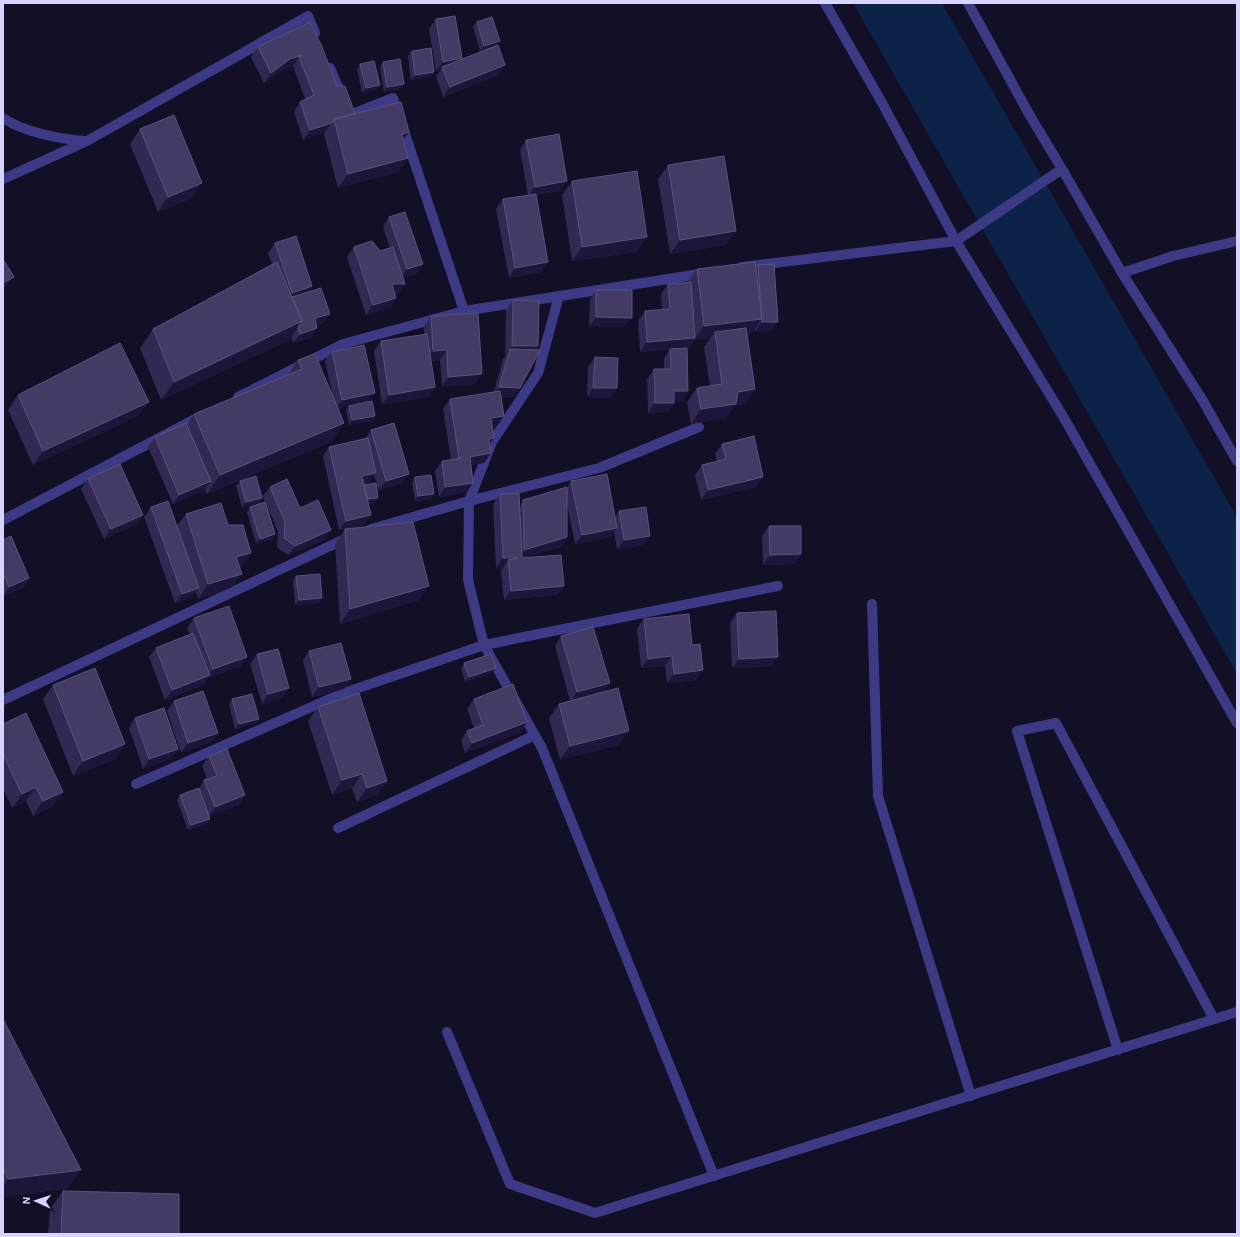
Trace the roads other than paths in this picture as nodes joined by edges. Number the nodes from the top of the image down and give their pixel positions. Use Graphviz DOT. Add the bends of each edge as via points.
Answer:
graph roads {
  1 [pos="825,3"];
  2 [pos="968,3"];
  3 [pos="320,44"];
  4 [pos="326,59"];
  5 [pos="3,118"];
  6 [pos="87,141"];
  7 [pos="1062,169"];
  8 [pos="3,180"];
  9 [pos="956,241"];
  10 [pos="1237,241"];
  11 [pos="734,268"];
  12 [pos="719,271"];
  13 [pos="1122,273"];
  14 [pos="559,296"];
  15 [pos="464,311"];
  16 [pos="228,402"];
  17 [pos="207,413"];
  18 [pos="699,427"];
  19 [pos="1237,461"];
  20 [pos="469,501"];
  21 [pos="3,520"];
  22 [pos="778,586"];
  23 [pos="872,604"];
  24 [pos="484,645"];
  25 [pos="3,700"];
  26 [pos="1237,723"];
  27 [pos="535,735"];
  28 [pos="136,784"];
  29 [pos="338,828"];
  30 [pos="1237,1012"];
  31 [pos="1214,1019"];
  32 [pos="447,1032"];
  33 [pos="1118,1050"];
  34 [pos="971,1096"];
  35 [pos="714,1176"];
  1 -- 9 [label="street"];
  2 -- 7 [label="street"];
  3 -- 6 [label="street" via="308,16"];
  4 -- 15 [label="street" via="350,115 393,98"];
  5 -- 6 [label="street" via="32,131"];
  6 -- 8 [label="street"];
  7 -- 9 [label="street"];
  7 -- 13 [label="street"];
  9 -- 11 [label="street"];
  9 -- 26 [label="street" via="1064,418"];
  10 -- 13 [label="street" via="1173,256"];
  12 -- 14 [label="street"];
  13 -- 19 [label="street" via="1203,401"];
  14 -- 15 [label="street"];
  14 -- 20 [label="street" via="538,373 492,442"];
  15 -- 16 [label="street" via="343,344"];
  17 -- 21 [label="street"];
  18 -- 20 [label="street" via="599,468"];
  20 -- 24 [label="street" via="468,580"];
  20 -- 25 [label="street" via="361,532"];
  22 -- 24 [label="street"];
  23 -- 34 [label="street" via="878,796"];
  24 -- 27 [label="street"];
  24 -- 28 [label="street" via="341,694"];
  27 -- 29 [label="street"];
  27 -- 35 [label="street"];
  30 -- 31 [label="street"];
  31 -- 33 [label="street"];
  31 -- 33 [label="street" via="1056,723 1017,731"];
  32 -- 35 [label="street" via="510,1184 595,1213"];
  33 -- 34 [label="street"];
  34 -- 35 [label="street"];
}
